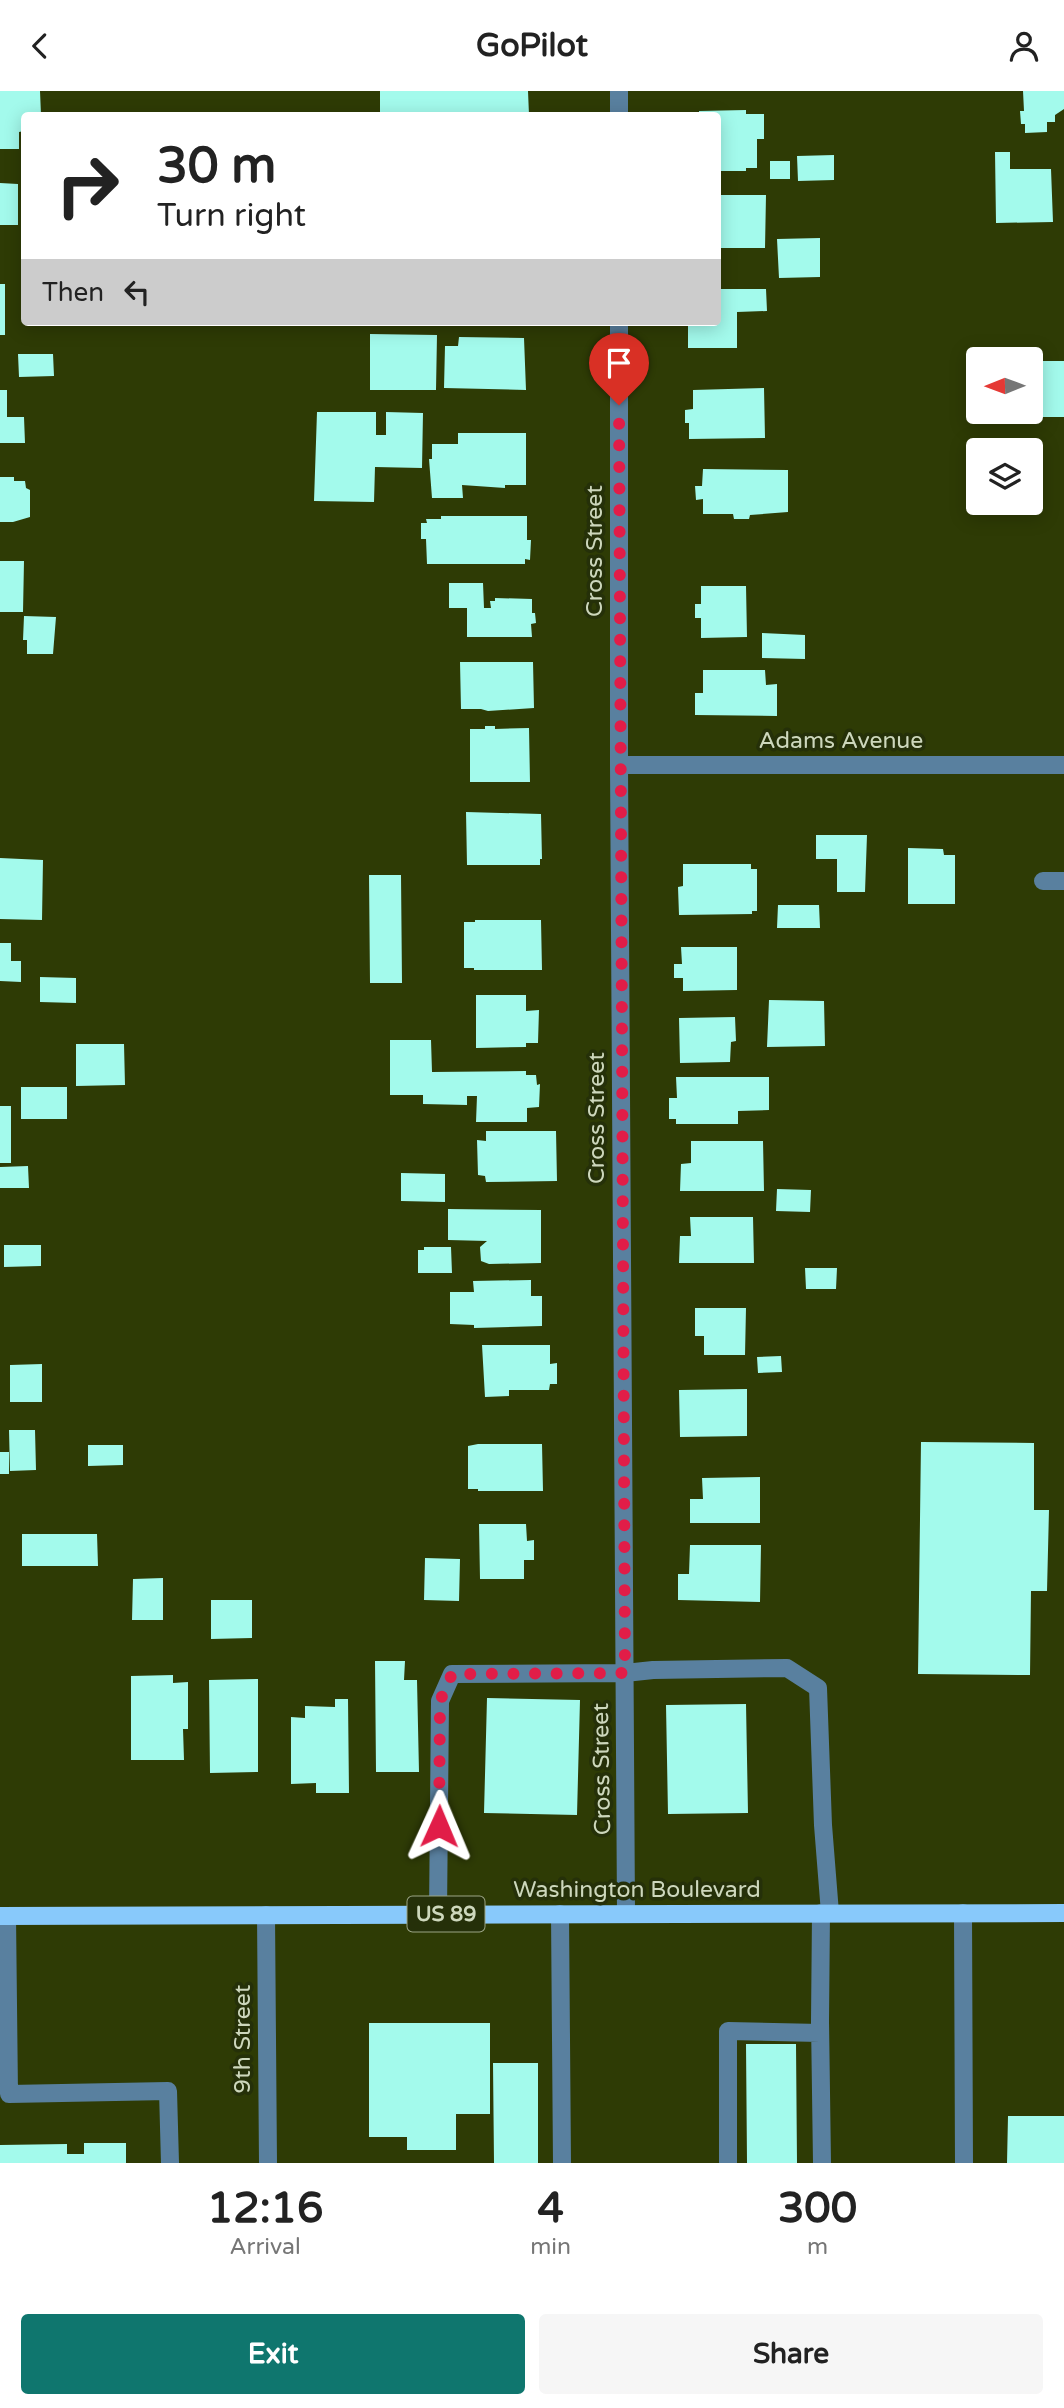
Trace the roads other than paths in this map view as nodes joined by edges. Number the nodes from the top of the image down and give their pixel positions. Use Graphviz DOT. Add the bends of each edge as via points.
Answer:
graph roads {
  1 [pos="619,91"];
  2 [pos="619,112"];
  3 [pos="619,326"];
  4 [pos="619,765"];
  5 [pos="1064,765"];
  6 [pos="1043,881"];
  7 [pos="1064,881"];
  8 [pos="625,1673"];
  9 [pos="826,1913"];
  10 [pos="963,1913"];
  11 [pos="1064,1913"];
  12 [pos="438,1914"];
  13 [pos="626,1914"];
  14 [pos="267,1915"];
  15 [pos="560,1915"];
  16 [pos="3,1916"];
  17 [pos="820,2033"];
  18 [pos="170,2163"];
  19 [pos="268,2163"];
  20 [pos="562,2163"];
  21 [pos="728,2163"];
  22 [pos="822,2163"];
  23 [pos="964,2163"];
  1 -- 2 [label="street"];
  3 -- 4 [label="street, Cross Street"];
  4 -- 5 [label="street, Adams Avenue"];
  4 -- 8 [label="street, Cross Street"];
  6 -- 7 [label="street"];
  8 -- 9 [label="street" via="787,1668 818,1688"];
  8 -- 12 [label="street" via="452,1674 440,1701"];
  8 -- 13 [label="street, Cross Street"];
  9 -- 10 [label="main road, Washington Boulevard / US 89"];
  9 -- 13 [label="main road, Washington Boulevard / US 89"];
  9 -- 17 [label="street"];
  10 -- 11 [label="main road, Washington Boulevard / US 89"];
  10 -- 23 [label="street"];
  12 -- 14 [label="main road, Washington Boulevard / US 89"];
  12 -- 15 [label="main road, Washington Boulevard / US 89"];
  13 -- 15 [label="main road, Washington Boulevard / US 89"];
  14 -- 16 [label="main road, Washington Boulevard / US 89"];
  14 -- 19 [label="street, 9th Street"];
  15 -- 20 [label="street"];
  16 -- 18 [label="street" via="9,2094 168,2091"];
  17 -- 21 [label="street" via="728,2031"];
  17 -- 22 [label="street"];
}
